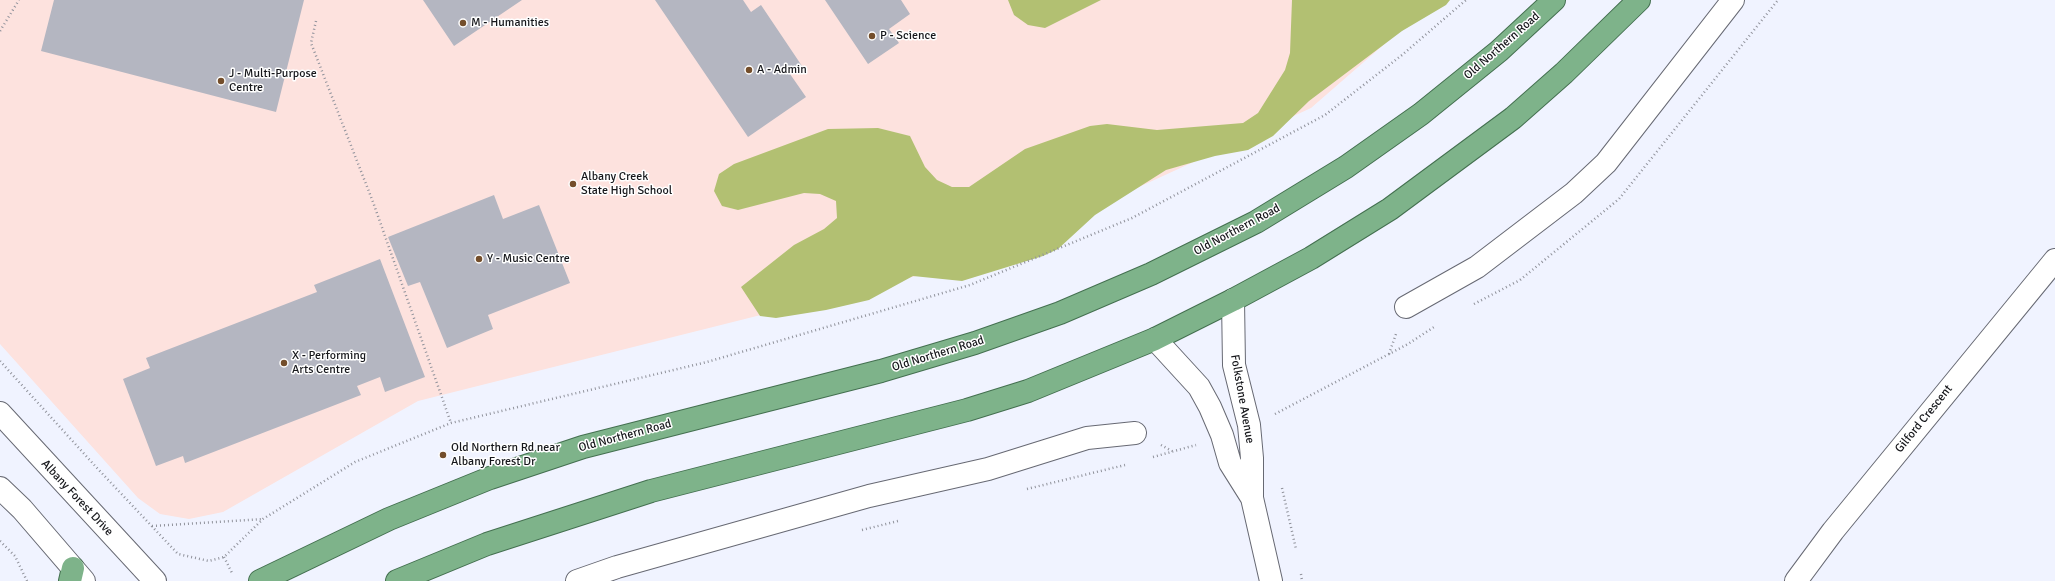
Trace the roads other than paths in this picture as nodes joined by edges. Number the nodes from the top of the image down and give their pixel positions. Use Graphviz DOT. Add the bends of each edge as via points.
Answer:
graph roads {
  1 [pos="1554,0"];
  2 [pos="1639,0"];
  3 [pos="1733,0"];
  4 [pos="2055,260"];
  5 [pos="1233,300"];
  6 [pos="1406,307"];
  7 [pos="1155,339"];
  8 [pos="0,413"];
  9 [pos="1135,432"];
  10 [pos="0,488"];
  11 [pos="1252,498"];
  12 [pos="76,577"];
  13 [pos="155,581"];
  14 [pos="260,581"];
  15 [pos="398,581"];
  16 [pos="577,581"];
  17 [pos="1271,581"];
  18 [pos="1796,581"];
  1 -- 14 [label="highway, Old Northern Road" via="1499,50 1421,114 1346,167 1256,222 1151,274 1060,313 975,343 881,371 584,447 490,478 389,519"];
  2 -- 5 [label="highway" via="1613,28 1536,98 1451,165 1390,209 1324,250"];
  3 -- 6 [label="street" via="1606,163 1574,193 1477,267"];
  4 -- 18 [label="street, Gilford Crescent" via="1833,531"];
  5 -- 7 [label="highway"];
  5 -- 11 [label="street, Folkstone Avenue" via="1234,365 1249,425"];
  7 -- 11 [label="street, Folkstone Avenue" via="1199,387 1222,435 1230,463"];
  7 -- 15 [label="highway" via="1028,391 967,410 651,490 487,544"];
  8 -- 13 [label="street, Albany Forest Drive"];
  9 -- 16 [label="street" via="1087,438 988,469 869,496 617,567"];
  10 -- 12 [label="street" via="22,509"];
  11 -- 17 [label="street, Folkstone Avenue"];
}
